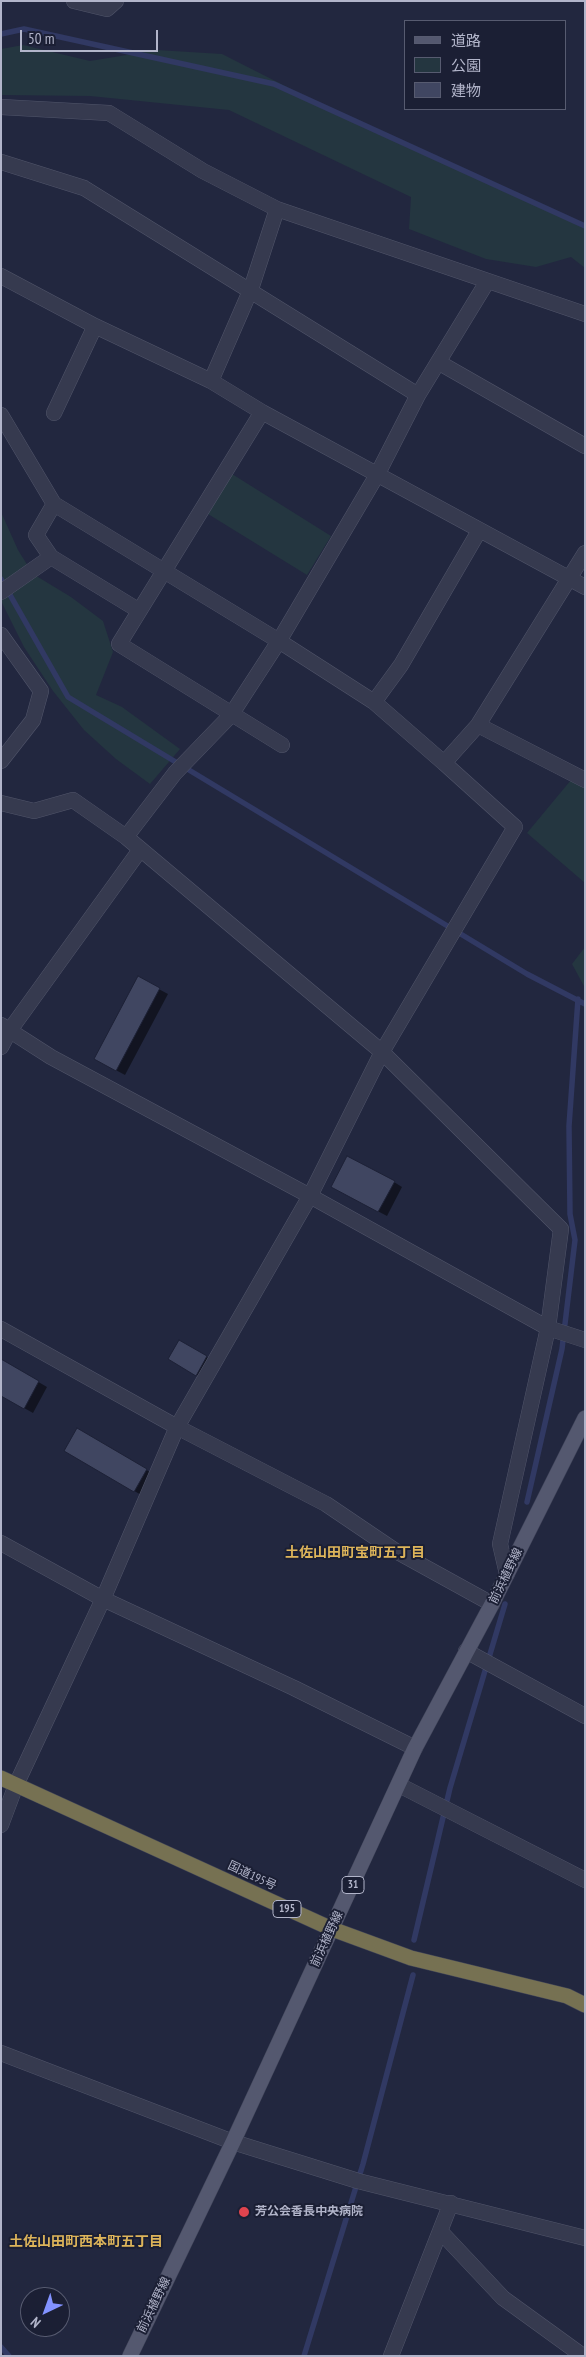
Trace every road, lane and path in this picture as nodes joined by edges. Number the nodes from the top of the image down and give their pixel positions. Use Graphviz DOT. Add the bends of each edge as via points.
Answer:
graph roads {
  1 [pos="74,1"];
  2 [pos="116,1"];
  3 [pos="1,107"];
  4 [pos="1,162"];
  5 [pos="277,209"];
  6 [pos="1,276"];
  7 [pos="487,282"];
  8 [pos="251,289"];
  9 [pos="585,314"];
  10 [pos="95,326"];
  11 [pos="438,362"];
  12 [pos="211,381"];
  13 [pos="418,395"];
  14 [pos="262,412"];
  15 [pos="54,413"];
  16 [pos="1,415"];
  17 [pos="585,446"];
  18 [pos="377,475"];
  19 [pos="54,504"];
  20 [pos="479,531"];
  21 [pos="585,552"];
  22 [pos="51,557"];
  23 [pos="163,569"];
  24 [pos="569,578"];
  25 [pos="585,587"];
  26 [pos="1,592"];
  27 [pos="138,610"];
  28 [pos="1,635"];
  29 [pos="279,641"];
  30 [pos="374,702"];
  31 [pos="230,715"];
  32 [pos="478,726"];
  33 [pos="282,745"];
  34 [pos="1,760"];
  35 [pos="444,763"];
  36 [pos="585,780"];
  37 [pos="1,802"];
  38 [pos="126,837"];
  39 [pos="140,850"];
  40 [pos="6,1028"];
  41 [pos="1,1047"];
  42 [pos="382,1052"];
  43 [pos="310,1196"];
  44 [pos="1,1329"];
  45 [pos="552,1330"];
  46 [pos="578,1338"];
  47 [pos="585,1418"];
  48 [pos="177,1427"];
  49 [pos="1,1543"];
  50 [pos="507,1574"];
  51 [pos="103,1599"];
  52 [pos="492,1604"];
  53 [pos="466,1651"];
  54 [pos="585,1716"];
  55 [pos="416,1748"];
  56 [pos="1,1778"];
  57 [pos="16,1785"];
  58 [pos="399,1785"];
  59 [pos="1,1825"];
  60 [pos="585,1880"];
  61 [pos="332,1930"];
  62 [pos="585,2006"];
  63 [pos="1,2053"];
  64 [pos="233,2142"];
  65 [pos="451,2203"];
  66 [pos="440,2231"];
  67 [pos="585,2238"];
  68 [pos="130,2356"];
  69 [pos="391,2356"];
  70 [pos="583,2356"];
  1 -- 2 [label="street" via="107,9"];
  3 -- 5 [label="street" via="109,113 203,171"];
  4 -- 8 [label="street" via="84,188"];
  5 -- 7 [label="street"];
  5 -- 8 [label="street"];
  6 -- 10 [label="street"];
  7 -- 9 [label="street"];
  7 -- 11 [label="street"];
  8 -- 12 [label="street"];
  8 -- 13 [label="street"];
  10 -- 12 [label="street"];
  10 -- 15 [label="street"];
  11 -- 13 [label="street"];
  11 -- 17 [label="street"];
  12 -- 14 [label="street"];
  13 -- 18 [label="street"];
  14 -- 18 [label="street"];
  14 -- 23 [label="street"];
  16 -- 19 [label="street"];
  18 -- 20 [label="street"];
  18 -- 29 [label="street"];
  19 -- 22 [label="street" via="36,535"];
  19 -- 23 [label="street"];
  20 -- 24 [label="street"];
  20 -- 30 [label="street" via="400,665"];
  21 -- 24 [label="street"];
  22 -- 26 [label="street"];
  22 -- 27 [label="street"];
  23 -- 27 [label="street"];
  23 -- 29 [label="street"];
  24 -- 25 [label="street"];
  24 -- 32 [label="street"];
  27 -- 31 [label="street" via="119,644"];
  28 -- 34 [label="street" via="41,691 33,720"];
  29 -- 30 [label="street"];
  29 -- 31 [label="street"];
  30 -- 35 [label="street"];
  31 -- 33 [label="street"];
  31 -- 38 [label="street" via="175,773"];
  32 -- 35 [label="street"];
  32 -- 36 [label="street"];
  35 -- 42 [label="street" via="515,828"];
  37 -- 38 [label="street" via="34,811 73,800"];
  38 -- 39 [label="street"];
  39 -- 40 [label="street"];
  39 -- 42 [label="street"];
  40 -- 41 [label="street"];
  40 -- 43 [label="street" via="51,1058"];
  42 -- 43 [label="street"];
  42 -- 45 [label="street" via="562,1229"];
  43 -- 45 [label="street"];
  43 -- 48 [label="street"];
  44 -- 48 [label="street"];
  45 -- 46 [label="street"];
  45 -- 50 [label="street" via="500,1544"];
  47 -- 50 [label="main road, 前浜植野線 / 31"];
  48 -- 51 [label="street"];
  48 -- 52 [label="street" via="326,1504 394,1550"];
  49 -- 51 [label="street"];
  50 -- 52 [label="main road, 前浜植野線 / 31"];
  51 -- 55 [label="street"];
  51 -- 57 [label="street"];
  52 -- 53 [label="main road, 前浜植野線 / 31"];
  53 -- 54 [label="street"];
  53 -- 55 [label="main road, 前浜植野線 / 31"];
  55 -- 58 [label="main road, 前浜植野線 / 31"];
  56 -- 57 [label="highway, 国道195号 / 195"];
  57 -- 59 [label="street"];
  57 -- 61 [label="highway, 国道195号 / 195"];
  58 -- 60 [label="street"];
  58 -- 61 [label="main road, 前浜植野線 / 31"];
  61 -- 62 [label="highway, 国道195号 / 195" via="411,1958 567,1996"];
  61 -- 64 [label="main road, 前浜植野線 / 31"];
  63 -- 64 [label="street"];
  64 -- 65 [label="street" via="358,2181"];
  64 -- 68 [label="main road, 前浜植野線 / 31"];
  65 -- 66 [label="street"];
  65 -- 67 [label="street"];
  66 -- 69 [label="street"];
  66 -- 70 [label="street" via="503,2298"];
}
